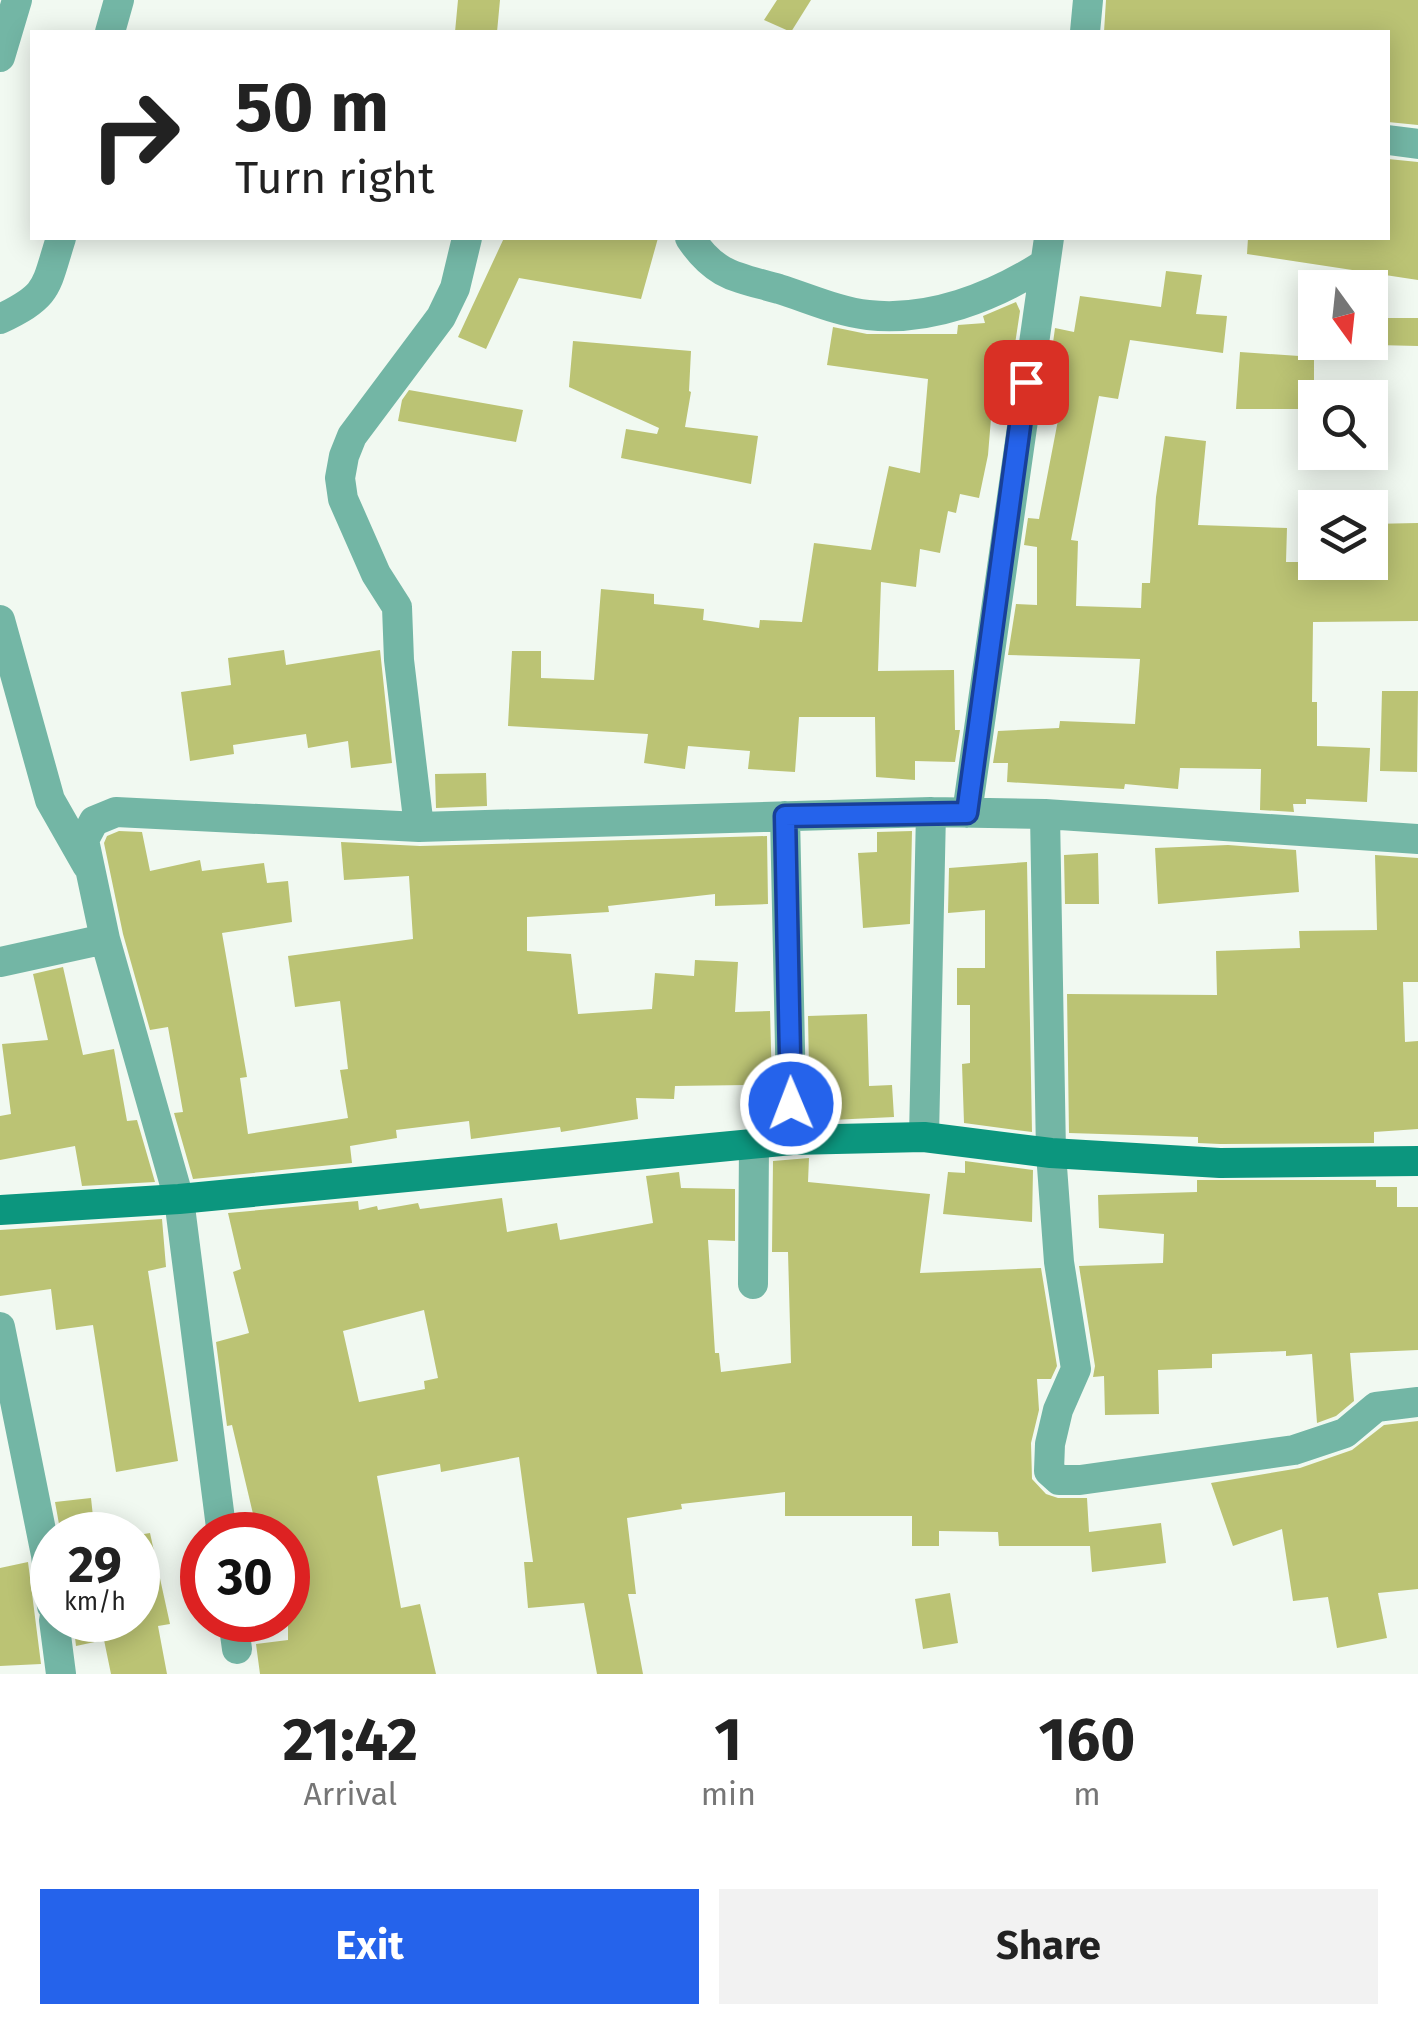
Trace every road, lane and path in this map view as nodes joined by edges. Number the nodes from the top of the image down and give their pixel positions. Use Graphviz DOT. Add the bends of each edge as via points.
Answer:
graph roads {
  1 [pos="119,0"];
  2 [pos="1088,0"];
  3 [pos="12,1"];
  4 [pos="111,30"];
  5 [pos="1085,30"];
  6 [pos="0,57"];
  7 [pos="1390,140"];
  8 [pos="1418,144"];
  9 [pos="60,240"];
  10 [pos="467,240"];
  11 [pos="692,240"];
  12 [pos="1046,251"];
  13 [pos="0,319"];
  14 [pos="0,620"];
  15 [pos="931,812"];
  16 [pos="967,813"];
  17 [pos="1045,814"];
  18 [pos="785,816"];
  19 [pos="419,827"];
  20 [pos="1418,839"];
  21 [pos="91,873"];
  22 [pos="105,940"];
  23 [pos="0,962"];
  24 [pos="924,1137"];
  25 [pos="792,1140"];
  26 [pos="754,1143"];
  27 [pos="1051,1153"];
  28 [pos="1418,1161"];
  29 [pos="179,1199"];
  30 [pos="0,1210"];
  31 [pos="753,1284"];
  32 [pos="0,1327"];
  33 [pos="1418,1402"];
  34 [pos="37,1512"];
  35 [pos="219,1512"];
  36 [pos="57,1642"];
  37 [pos="61,1674"];
  1 -- 4 [label="street"];
  2 -- 5 [label="street"];
  3 -- 6 [label="street"];
  7 -- 8 [label="street"];
  9 -- 13 [label="street" via="35,302"];
  10 -- 19 [label="street" via="441,317 360,424 340,478 362,544 397,607"];
  11 -- 12 [label="street" via="718,271 864,315 900,317 1005,289"];
  12 -- 16 [label="street"];
  14 -- 21 [label="street" via="50,800"];
  15 -- 16 [label="street"];
  15 -- 18 [label="street"];
  15 -- 24 [label="street"];
  16 -- 17 [label="street"];
  17 -- 20 [label="street"];
  17 -- 27 [label="street"];
  18 -- 19 [label="street"];
  18 -- 25 [label="street"];
  19 -- 21 [label="street" via="116,812 94,821 84,840"];
  21 -- 22 [label="street"];
  22 -- 23 [label="street"];
  22 -- 29 [label="street"];
  24 -- 25 [label="street"];
  24 -- 27 [label="street"];
  25 -- 26 [label="street"];
  26 -- 29 [label="street"];
  26 -- 31 [label="street"];
  27 -- 28 [label="street" via="1220,1163"];
  27 -- 33 [label="street" via="1076,1369 1050,1444 1050,1471 1058,1480 1294,1450 1345,1434 1376,1407"];
  29 -- 30 [label="street"];
  29 -- 35 [label="street"];
  32 -- 34 [label="street"];
  36 -- 37 [label="street"];
}
